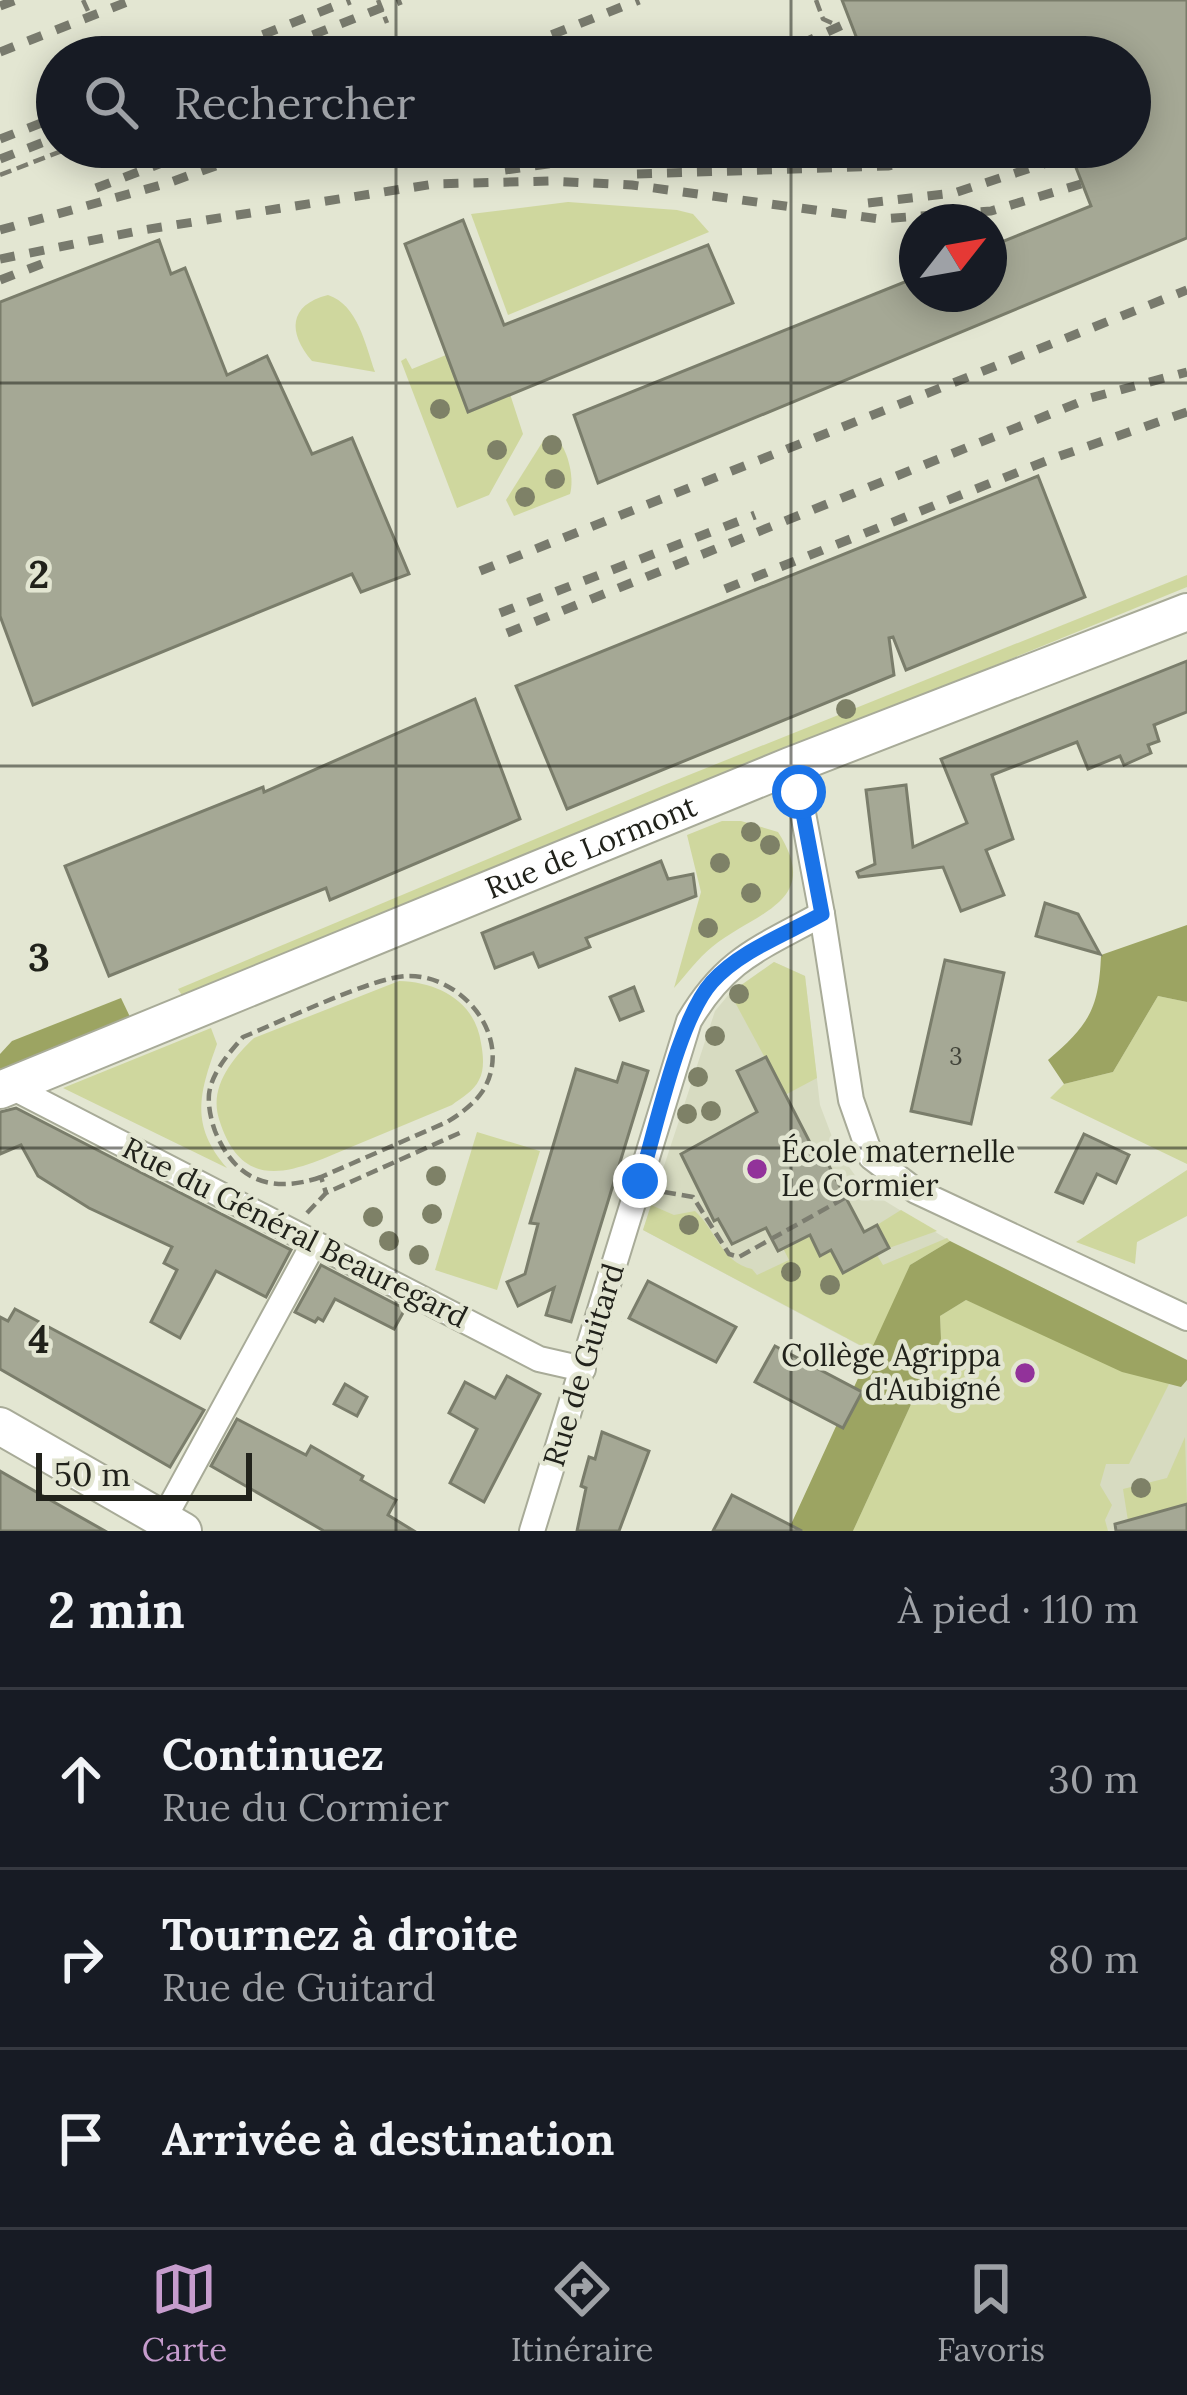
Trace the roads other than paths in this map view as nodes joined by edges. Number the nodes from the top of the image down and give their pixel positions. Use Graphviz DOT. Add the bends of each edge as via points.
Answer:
graph roads {
  1 [pos="1187,612"];
  2 [pos="790,766"];
  3 [pos="822,914"];
  4 [pos="5,1088"];
  5 [pos="305,1238"];
  6 [pos="1187,1318"];
  7 [pos="583,1369"];
  8 [pos="0,1426"];
  9 [pos="173,1525"];
  10 [pos="532,1531"];
  1 -- 2 [label="main road, Rue de Lormont"];
  2 -- 3 [label="street"];
  2 -- 4 [label="main road, Rue de Lormont"];
  3 -- 6 [label="street" via="850,1100 871,1157 916,1191"];
  3 -- 7 [label="street, Rue de Guitard" via="711,983 689,1021"];
  4 -- 5 [label="street, Rue du Général Beauregard"];
  5 -- 7 [label="street, Rue du Général Beauregard" via="539,1359"];
  5 -- 9 [label="street"];
  7 -- 10 [label="street, Rue de Guitard"];
  8 -- 9 [label="main road"];
}
